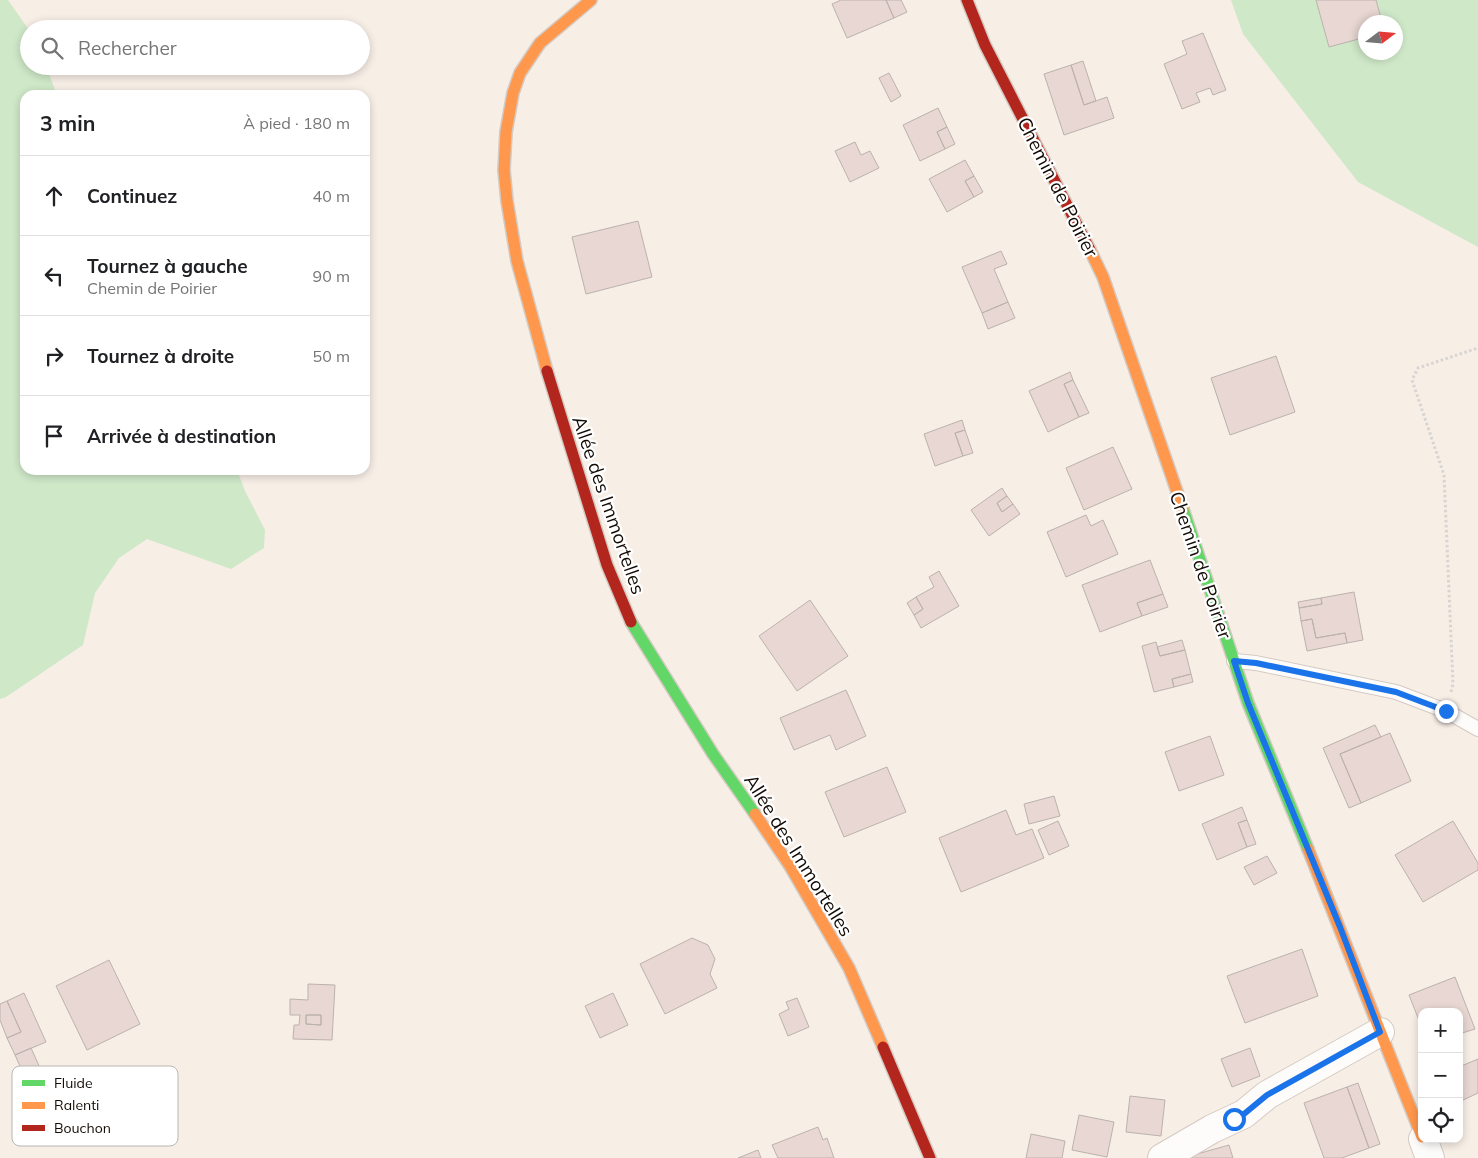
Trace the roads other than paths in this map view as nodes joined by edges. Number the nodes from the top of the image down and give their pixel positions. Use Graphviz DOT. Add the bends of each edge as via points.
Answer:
graph roads {
  1 [pos="591,0"];
  2 [pos="967,0"];
  3 [pos="1234,661"];
  4 [pos="1478,729"];
  5 [pos="1380,1032"];
  6 [pos="1418,1128"];
  7 [pos="1424,1143"];
  8 [pos="930,1158"];
  9 [pos="1162,1158"];
  10 [pos="1430,1158"];
  1 -- 8 [label="street, Allée des Immortelles" via="540,44 520,73 506,132 506,201 517,261 541,352 607,565 631,622 713,754 790,866 849,968"];
  2 -- 3 [label="street, Chemin de Poirier" via="984,45 1103,277"];
  3 -- 4 [label="lane" via="1396,692 1446,711"];
  3 -- 5 [label="street, Chemin de Poirier"];
  5 -- 6 [label="street, Chemin de Poirier"];
  5 -- 9 [label="street" via="1267,1095 1244,1114"];
  7 -- 10 [label="street, Chemin de Poirier"];
}
